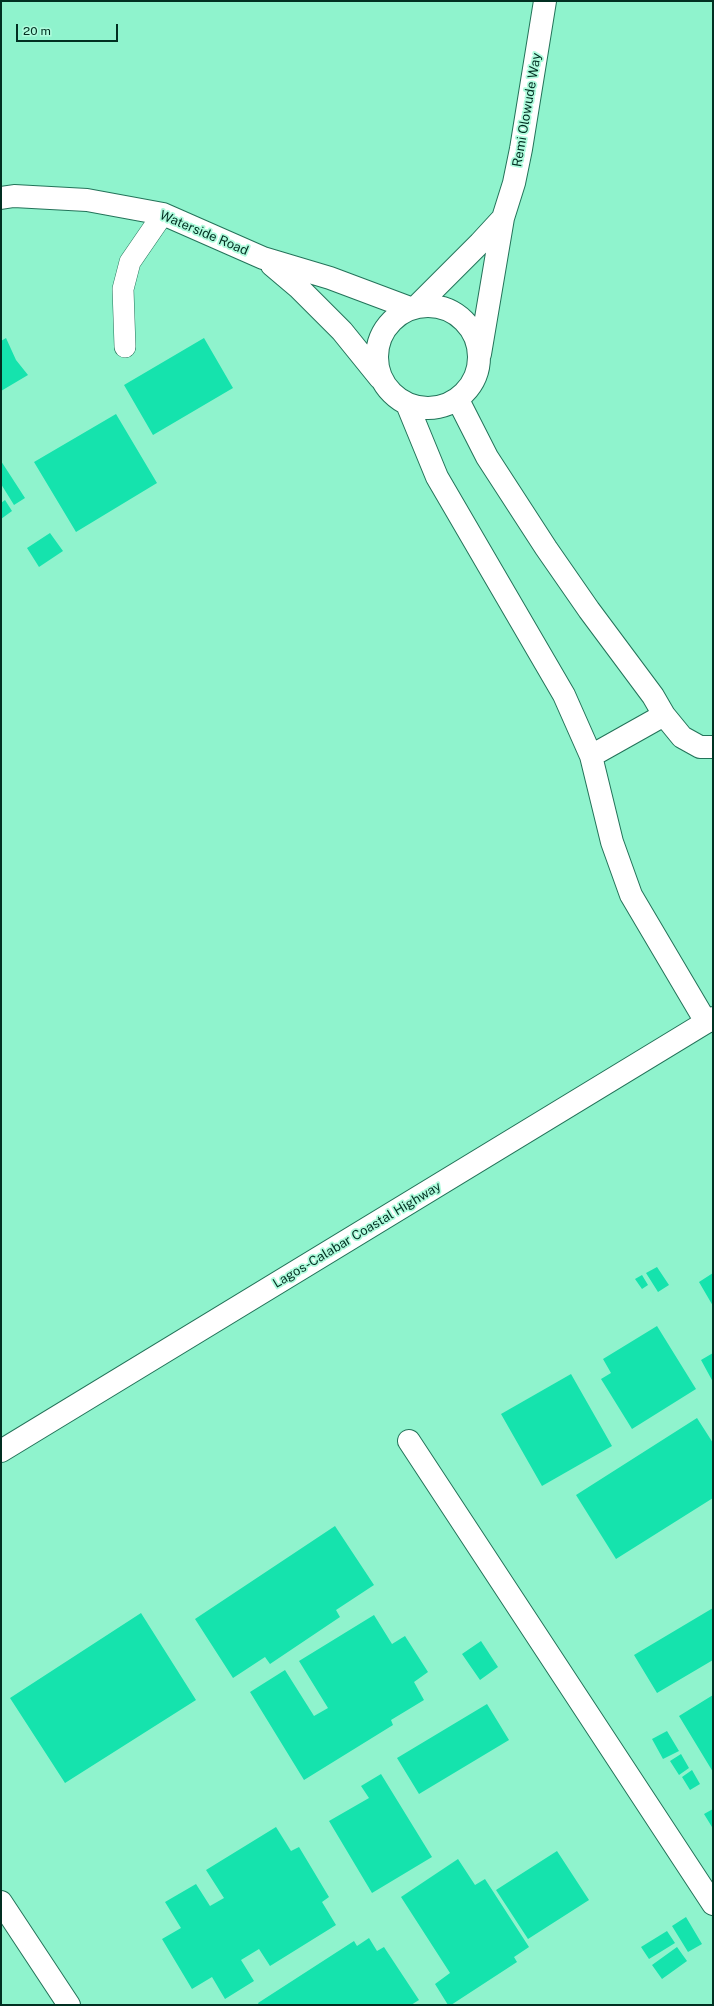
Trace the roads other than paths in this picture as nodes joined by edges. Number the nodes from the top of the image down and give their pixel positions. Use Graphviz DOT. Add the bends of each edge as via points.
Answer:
graph roads {
  1 [pos="545,1"];
  2 [pos="1,198"];
  3 [pos="163,214"];
  4 [pos="503,218"];
  5 [pos="263,258"];
  6 [pos="414,307"];
  7 [pos="125,347"];
  8 [pos="480,354"];
  9 [pos="382,380"];
  10 [pos="458,400"];
  11 [pos="407,404"];
  12 [pos="664,714"];
  13 [pos="713,747"];
  14 [pos="591,756"];
  15 [pos="710,1020"];
  16 [pos="410,1441"];
  17 [pos="1,1451"];
  18 [pos="1,1902"];
  19 [pos="713,1904"];
  20 [pos="68,2005"];
  1 -- 4 [label="main road, Remi Olowude Way" via="521,149"];
  2 -- 3 [label="main road, Waterside Road" via="14,196 87,200"];
  3 -- 5 [label="main road, Waterside Road"];
  3 -- 7 [label="lane" via="130,262 123,289"];
  4 -- 6 [label="main road, Remi Olowude Way"];
  4 -- 8 [label="main road, Remi Olowude Way"];
  5 -- 6 [label="main road, Waterside Road"];
  5 -- 9 [label="main road, Waterside Road" via="298,287 342,331"];
  6 -- 8 [label="main road" via="446,308 466,322 476,336"];
  6 -- 9 [label="main road" via="394,319 386,328 378,345 377,363"];
  8 -- 10 [label="main road" via="478,372 470,388"];
  9 -- 11 [label="main road" via="392,394"];
  10 -- 11 [label="main road" via="442,408 424,409"];
  10 -- 12 [label="main road" via="487,458 537,535"];
  11 -- 14 [label="main road" via="438,477 564,695"];
  12 -- 13 [label="main road" via="682,736 700,747"];
  12 -- 14 [label="main road"];
  14 -- 15 [label="main road" via="612,842 630,895"];
  15 -- 17 [label="main road, Lagos-Calabar Coastal Highway"];
  16 -- 19 [label="main road"];
  18 -- 20 [label="main road"];
}
